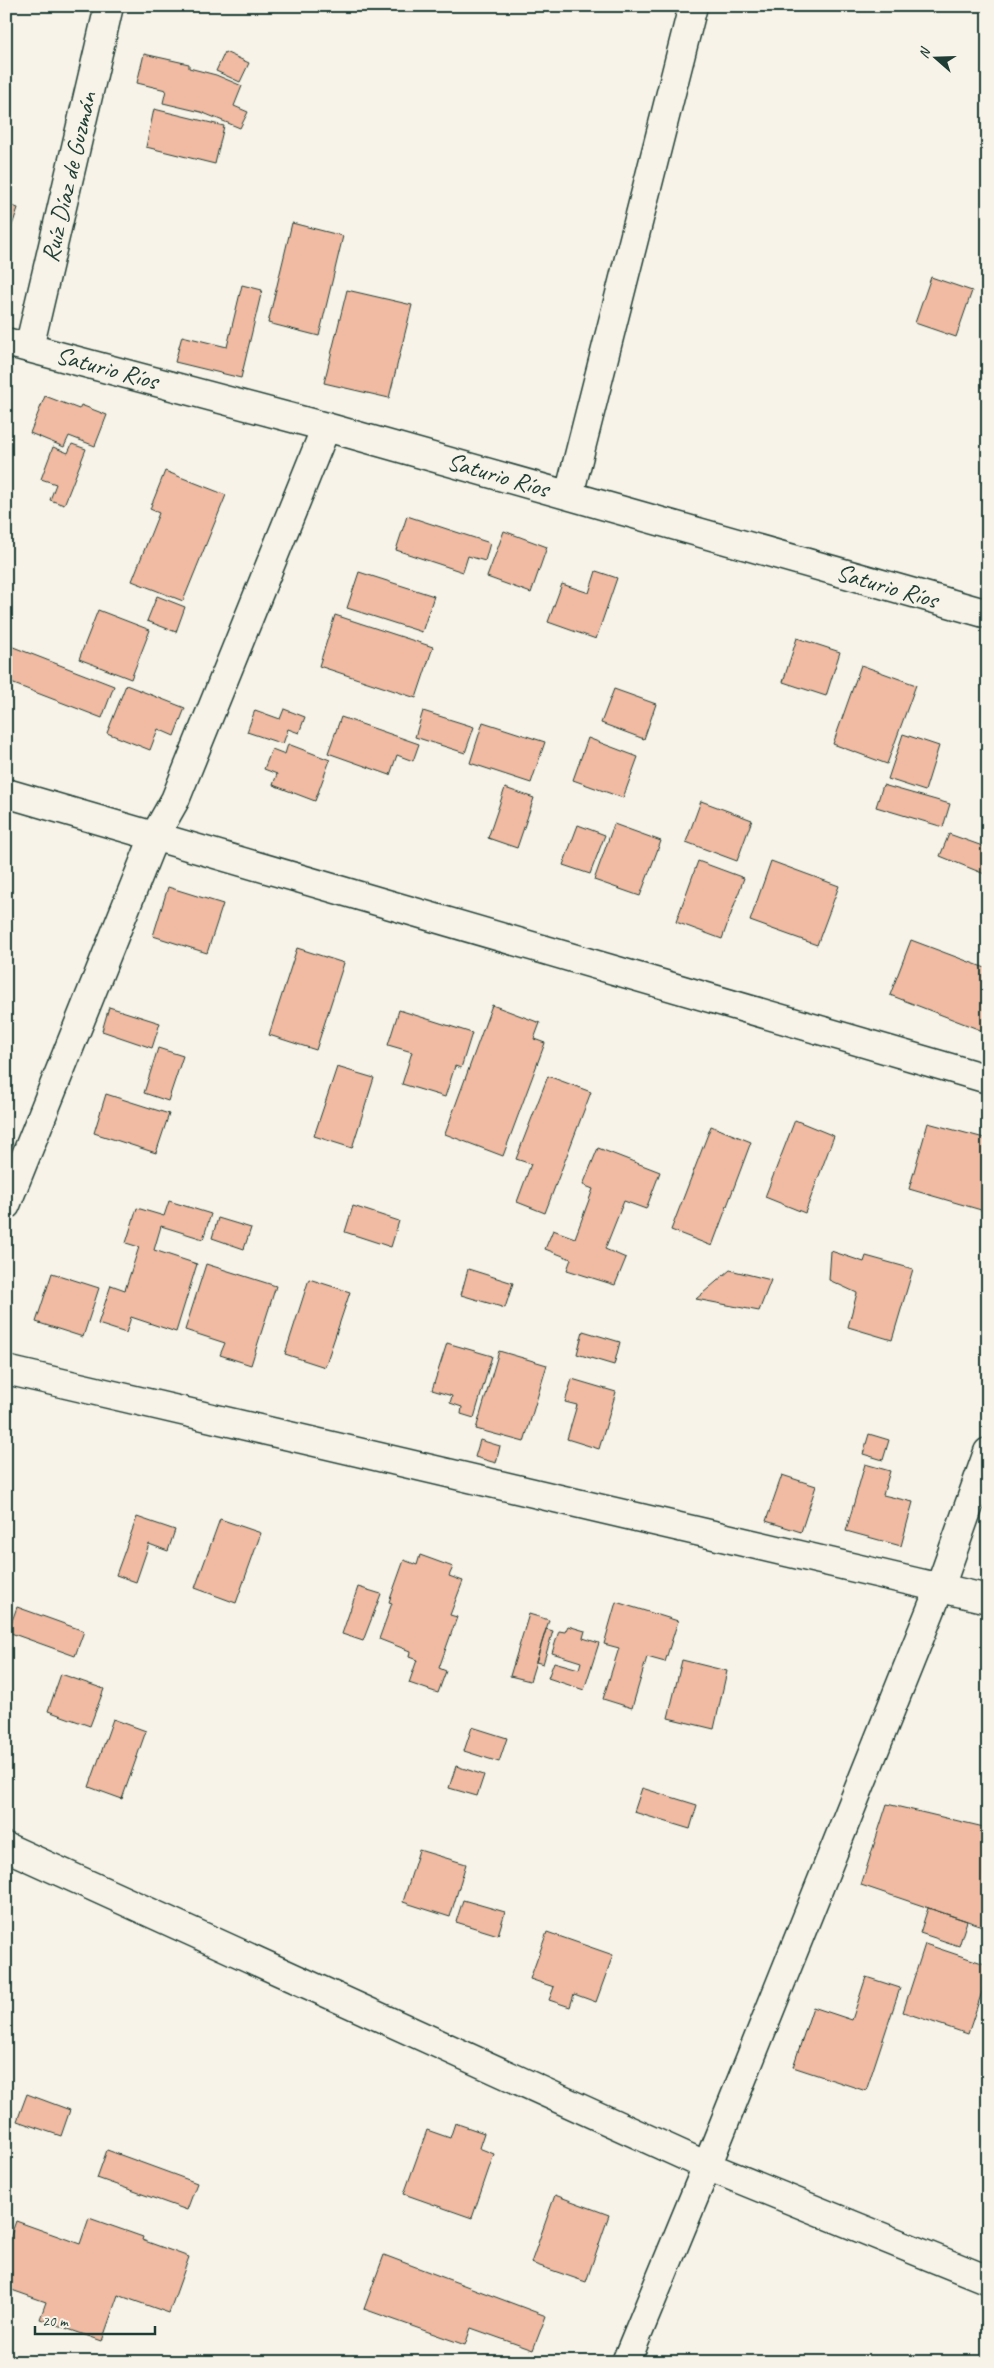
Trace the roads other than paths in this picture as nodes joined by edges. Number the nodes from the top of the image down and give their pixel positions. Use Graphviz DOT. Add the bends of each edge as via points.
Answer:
graph roads {
  1 [pos="109,6"];
  2 [pos="693,6"];
  3 [pos="18,345"];
  4 [pos="326,427"];
  5 [pos="569,495"];
  6 [pos="988,614"];
  7 [pos="6,793"];
  8 [pos="154,837"];
  9 [pos="988,1079"];
  10 [pos="6,1205"];
  11 [pos="6,1370"];
  12 [pos="988,1452"];
  13 [pos="940,1587"];
  14 [pos="988,1599"];
  15 [pos="6,1847"];
  16 [pos="707,2166"];
  17 [pos="988,2280"];
  18 [pos="626,2362"];
  1 -- 3 [label="street, Ruíz Díaz de Guzmán"];
  2 -- 5 [label="street"];
  3 -- 4 [label="street, Saturio Ríos"];
  4 -- 5 [label="street, Saturio Ríos"];
  4 -- 8 [label="street" via="175,800"];
  5 -- 6 [label="street, Saturio Ríos"];
  7 -- 8 [label="street"];
  8 -- 9 [label="street"];
  8 -- 10 [label="street"];
  11 -- 13 [label="street"];
  12 -- 13 [label="street"];
  13 -- 14 [label="street"];
  13 -- 16 [label="street"];
  15 -- 16 [label="street"];
  16 -- 17 [label="street"];
  16 -- 18 [label="street"];
}
